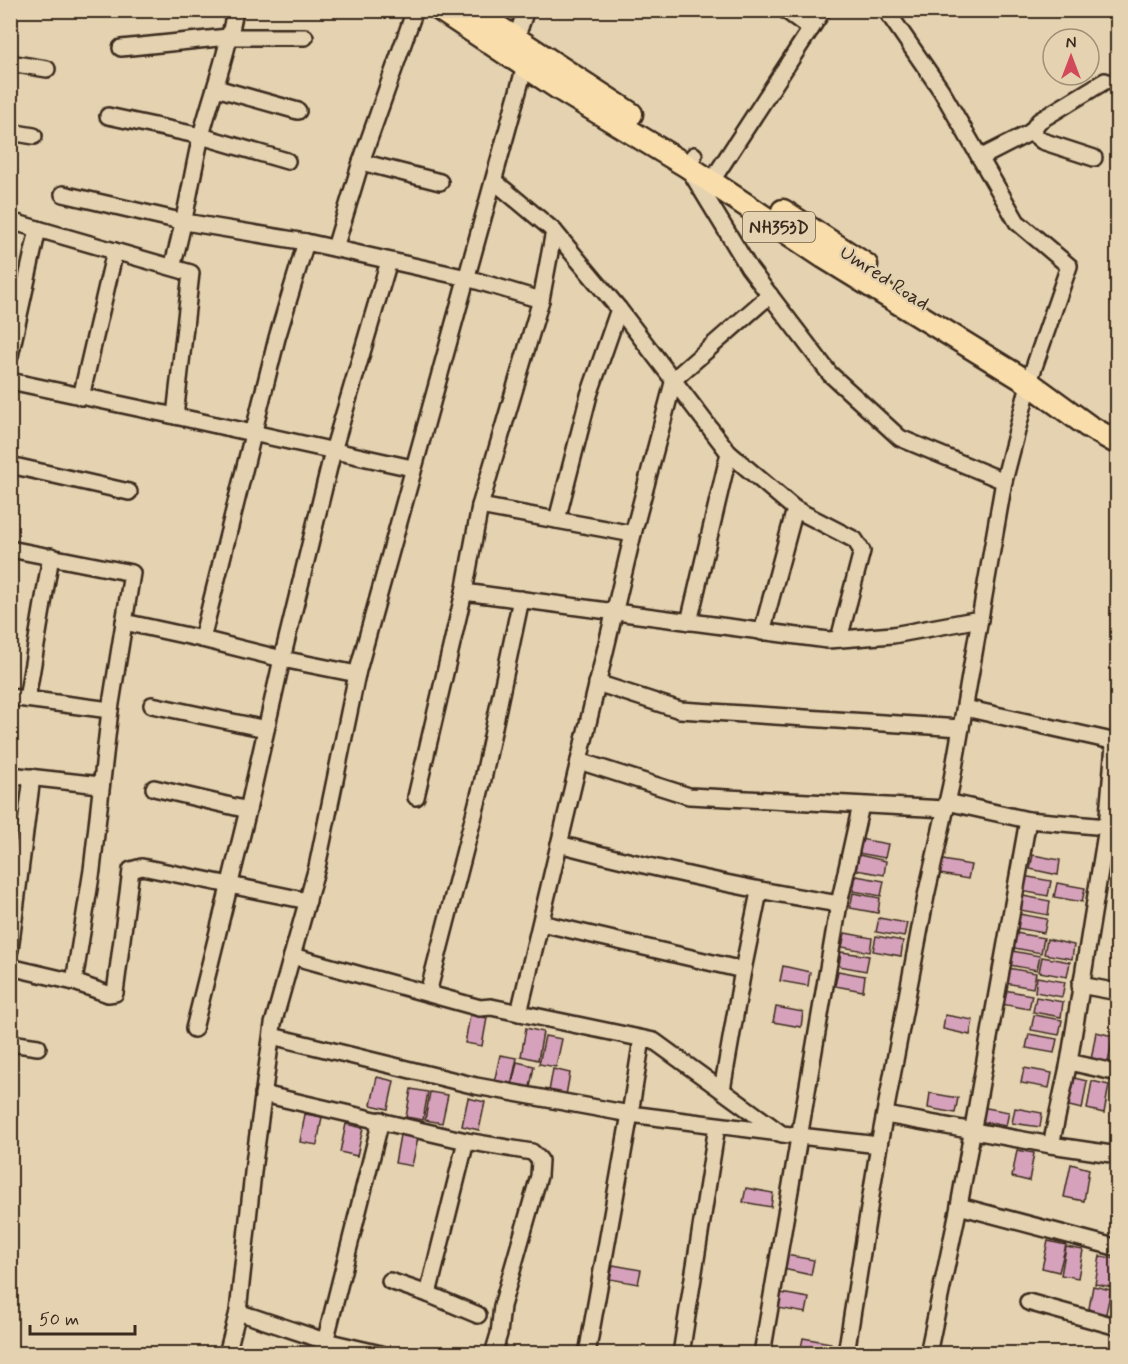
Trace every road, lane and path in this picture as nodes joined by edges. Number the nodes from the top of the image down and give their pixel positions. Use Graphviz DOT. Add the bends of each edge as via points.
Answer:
graph roads {
  1 [pos="235,10"];
  2 [pos="415,10"];
  3 [pos="441,10"];
  4 [pos="472,10"];
  5 [pos="526,10"];
  6 [pos="785,10"];
  7 [pos="823,10"];
  8 [pos="886,10"];
  9 [pos="811,29"];
  10 [pos="231,37"];
  11 [pos="306,37"];
  12 [pos="516,39"];
  13 [pos="121,48"];
  14 [pos="10,63"];
  15 [pos="525,66"];
  16 [pos="47,69"];
  17 [pos="1105,81"];
  18 [pos="216,88"];
  19 [pos="298,111"];
  20 [pos="108,117"];
  21 [pos="10,132"];
  22 [pos="1031,132"];
  23 [pos="34,136"];
  24 [pos="201,136"];
  25 [pos="980,158"];
  26 [pos="1094,158"];
  27 [pos="690,160"];
  28 [pos="287,161"];
  29 [pos="361,162"];
  30 [pos="716,176"];
  31 [pos="494,181"];
  32 [pos="440,182"];
  33 [pos="63,194"];
  34 [pos="10,221"];
  35 [pos="185,222"];
  36 [pos="38,229"];
  37 [pos="554,231"];
  38 [pos="306,242"];
  39 [pos="335,248"];
  40 [pos="115,251"];
  41 [pos="389,261"];
  42 [pos="172,267"];
  43 [pos="467,278"];
  44 [pos="770,295"];
  45 [pos="541,300"];
  46 [pos="619,309"];
  47 [pos="10,356"];
  48 [pos="1030,378"];
  49 [pos="674,379"];
  50 [pos="10,381"];
  51 [pos="81,397"];
  52 [pos="175,416"];
  53 [pos="1118,425"];
  54 [pos="255,434"];
  55 [pos="1118,443"];
  56 [pos="333,450"];
  57 [pos="729,453"];
  58 [pos="10,465"];
  59 [pos="412,468"];
  60 [pos="1004,481"];
  61 [pos="129,492"];
  62 [pos="480,507"];
  63 [pos="795,509"];
  64 [pos="557,520"];
  65 [pos="633,534"];
  66 [pos="10,549"];
  67 [pos="51,556"];
  68 [pos="464,592"];
  69 [pos="521,599"];
  70 [pos="614,612"];
  71 [pos="980,619"];
  72 [pos="124,622"];
  73 [pos="689,622"];
  74 [pos="762,632"];
  75 [pos="202,639"];
  76 [pos="839,639"];
  77 [pos="282,658"];
  78 [pos="357,674"];
  79 [pos="597,683"];
  80 [pos="10,697"];
  81 [pos="27,699"];
  82 [pos="152,705"];
  83 [pos="965,708"];
  84 [pos="110,710"];
  85 [pos="961,728"];
  86 [pos="266,729"];
  87 [pos="579,761"];
  88 [pos="10,775"];
  89 [pos="32,777"];
  90 [pos="100,785"];
  91 [pos="154,788"];
  92 [pos="416,797"];
  93 [pos="861,805"];
  94 [pos="947,805"];
  95 [pos="248,810"];
  96 [pos="1028,820"];
  97 [pos="1107,827"];
  98 [pos="559,844"];
  99 [pos="229,884"];
  100 [pos="759,892"];
  101 [pos="308,901"];
  102 [pos="839,904"];
  103 [pos="541,923"];
  104 [pos="10,950"];
  105 [pos="292,956"];
  106 [pos="10,967"];
  107 [pos="743,970"];
  108 [pos="74,982"];
  109 [pos="1080,985"];
  110 [pos="1118,992"];
  111 [pos="428,993"];
  112 [pos="519,1013"];
  113 [pos="194,1029"];
  114 [pos="272,1036"];
  115 [pos="642,1039"];
  116 [pos="10,1043"];
  117 [pos="38,1047"];
  118 [pos="1069,1062"];
  119 [pos="1118,1073"];
  120 [pos="722,1090"];
  121 [pos="263,1094"];
  122 [pos="630,1114"];
  123 [pos="886,1115"];
  124 [pos="381,1120"];
  125 [pos="717,1126"];
  126 [pos="973,1131"];
  127 [pos="782,1134"];
  128 [pos="800,1136"];
  129 [pos="466,1141"];
  130 [pos="879,1145"];
  131 [pos="1051,1145"];
  132 [pos="1118,1155"];
  133 [pos="959,1206"];
  134 [pos="1118,1248"];
  135 [pos="390,1281"];
  136 [pos="428,1294"];
  137 [pos="1028,1302"];
  138 [pos="238,1312"];
  139 [pos="478,1315"];
  140 [pos="1118,1327"];
  141 [pos="324,1347"];
  142 [pos="371,1352"];
  143 [pos="227,1353"];
  144 [pos="493,1353"];
  145 [pos="586,1353"];
  146 [pos="681,1353"];
  147 [pos="762,1353"];
  148 [pos="846,1353"];
  149 [pos="928,1353"];
  1 -- 10 [label="street"];
  2 -- 29 [label="street"];
  3 -- 15 [label="highway, NH353D"];
  4 -- 12 [label="highway, NH353D"];
  5 -- 12 [label="street"];
  6 -- 9 [label="street"];
  7 -- 9 [label="street"];
  8 -- 25 [label="street" via="941,90"];
  9 -- 30 [label="street"];
  10 -- 11 [label="street"];
  10 -- 13 [label="street"];
  10 -- 18 [label="street"];
  12 -- 27 [label="highway, NH353D"];
  14 -- 16 [label="street"];
  15 -- 27 [label="highway, NH353D"];
  15 -- 31 [label="street"];
  17 -- 22 [label="street" via="1039,121"];
  18 -- 19 [label="street"];
  18 -- 24 [label="street"];
  20 -- 24 [label="street"];
  21 -- 23 [label="street"];
  22 -- 25 [label="street"];
  22 -- 26 [label="street" via="1042,141"];
  24 -- 28 [label="street"];
  24 -- 35 [label="street"];
  25 -- 48 [label="street" via="1017,222 1069,266"];
  27 -- 30 [label="highway, NH353D"];
  27 -- 44 [label="street" via="749,268"];
  29 -- 32 [label="street"];
  29 -- 39 [label="street"];
  30 -- 48 [label="highway, NH353D" via="824,257"];
  31 -- 37 [label="street"];
  31 -- 43 [label="street"];
  33 -- 35 [label="street"];
  34 -- 36 [label="street"];
  35 -- 38 [label="street"];
  35 -- 42 [label="street"];
  36 -- 40 [label="street"];
  36 -- 47 [label="street"];
  37 -- 45 [label="street"];
  37 -- 46 [label="street"];
  38 -- 39 [label="street"];
  38 -- 54 [label="street" via="277,338"];
  39 -- 41 [label="street"];
  40 -- 42 [label="street"];
  40 -- 51 [label="street"];
  41 -- 43 [label="street"];
  41 -- 56 [label="street"];
  42 -- 52 [label="street" via="191,273"];
  43 -- 45 [label="street"];
  43 -- 59 [label="street"];
  44 -- 49 [label="street"];
  44 -- 60 [label="street" via="830,374 900,438"];
  45 -- 62 [label="street"];
  46 -- 49 [label="street"];
  46 -- 64 [label="street" via="588,394"];
  48 -- 53 [label="highway, NH353D"];
  48 -- 55 [label="highway, NH353D" via="1088,426"];
  48 -- 60 [label="street"];
  49 -- 57 [label="street"];
  49 -- 65 [label="street"];
  50 -- 51 [label="street"];
  51 -- 52 [label="street"];
  52 -- 54 [label="street"];
  54 -- 56 [label="street"];
  54 -- 75 [label="street"];
  56 -- 59 [label="street"];
  56 -- 77 [label="street"];
  57 -- 63 [label="street"];
  57 -- 73 [label="street"];
  58 -- 61 [label="street"];
  59 -- 78 [label="street"];
  60 -- 71 [label="street"];
  62 -- 64 [label="street"];
  62 -- 68 [label="street"];
  63 -- 74 [label="street"];
  63 -- 76 [label="street" via="855,540 862,551"];
  64 -- 65 [label="street"];
  65 -- 70 [label="street"];
  66 -- 67 [label="street"];
  67 -- 72 [label="street" via="132,573"];
  67 -- 81 [label="street"];
  68 -- 69 [label="street"];
  68 -- 92 [label="street"];
  69 -- 70 [label="street"];
  69 -- 111 [label="street" via="482,784"];
  70 -- 73 [label="street"];
  70 -- 79 [label="street"];
  71 -- 76 [label="street" via="893,635"];
  71 -- 83 [label="street"];
  72 -- 75 [label="street"];
  72 -- 84 [label="street"];
  73 -- 74 [label="street"];
  74 -- 76 [label="street"];
  75 -- 77 [label="street"];
  77 -- 78 [label="street"];
  77 -- 86 [label="street"];
  78 -- 101 [label="street"];
  79 -- 85 [label="street" via="680,710"];
  79 -- 87 [label="street"];
  80 -- 81 [label="street"];
  81 -- 84 [label="street"];
  82 -- 86 [label="street"];
  83 -- 85 [label="street"];
  83 -- 97 [label="street" via="1112,741"];
  84 -- 90 [label="street"];
  85 -- 94 [label="street"];
  86 -- 95 [label="street"];
  87 -- 93 [label="street" via="689,796"];
  87 -- 98 [label="street"];
  88 -- 89 [label="street"];
  89 -- 90 [label="street"];
  89 -- 104 [label="street"];
  90 -- 108 [label="street" via="92,870"];
  91 -- 95 [label="street"];
  93 -- 94 [label="street"];
  93 -- 102 [label="street"];
  94 -- 96 [label="street"];
  94 -- 123 [label="street" via="926,896"];
  95 -- 99 [label="street"];
  96 -- 97 [label="street"];
  96 -- 126 [label="street"];
  97 -- 109 [label="street"];
  98 -- 100 [label="street"];
  98 -- 103 [label="street"];
  99 -- 101 [label="street"];
  99 -- 108 [label="street" via="142,867 131,870 115,993"];
  99 -- 113 [label="street"];
  100 -- 102 [label="street"];
  100 -- 107 [label="street"];
  101 -- 105 [label="street"];
  102 -- 128 [label="street"];
  103 -- 107 [label="street"];
  103 -- 112 [label="street"];
  105 -- 111 [label="street"];
  105 -- 114 [label="street"];
  106 -- 108 [label="street"];
  107 -- 120 [label="street"];
  109 -- 110 [label="street"];
  109 -- 118 [label="street"];
  111 -- 112 [label="street" via="480,1008"];
  112 -- 115 [label="street"];
  114 -- 121 [label="street"];
  114 -- 122 [label="street" via="476,1086"];
  115 -- 120 [label="street" via="654,1041"];
  115 -- 122 [label="street"];
  116 -- 117 [label="street"];
  118 -- 119 [label="street"];
  118 -- 131 [label="street"];
  120 -- 127 [label="street"];
  121 -- 124 [label="street"];
  121 -- 138 [label="street"];
  122 -- 125 [label="street"];
  122 -- 145 [label="street"];
  123 -- 126 [label="street"];
  123 -- 130 [label="street"];
  124 -- 129 [label="street"];
  124 -- 141 [label="street"];
  125 -- 127 [label="street"];
  125 -- 146 [label="street"];
  126 -- 131 [label="street"];
  126 -- 133 [label="street"];
  127 -- 128 [label="street"];
  128 -- 130 [label="street"];
  128 -- 147 [label="street"];
  129 -- 136 [label="street"];
  129 -- 144 [label="street" via="532,1152 540,1160"];
  130 -- 148 [label="street"];
  131 -- 132 [label="street"];
  133 -- 134 [label="street"];
  133 -- 149 [label="street"];
  135 -- 136 [label="street"];
  136 -- 139 [label="street"];
  137 -- 140 [label="street"];
  138 -- 141 [label="street"];
  138 -- 143 [label="street"];
  141 -- 142 [label="street"];
}
